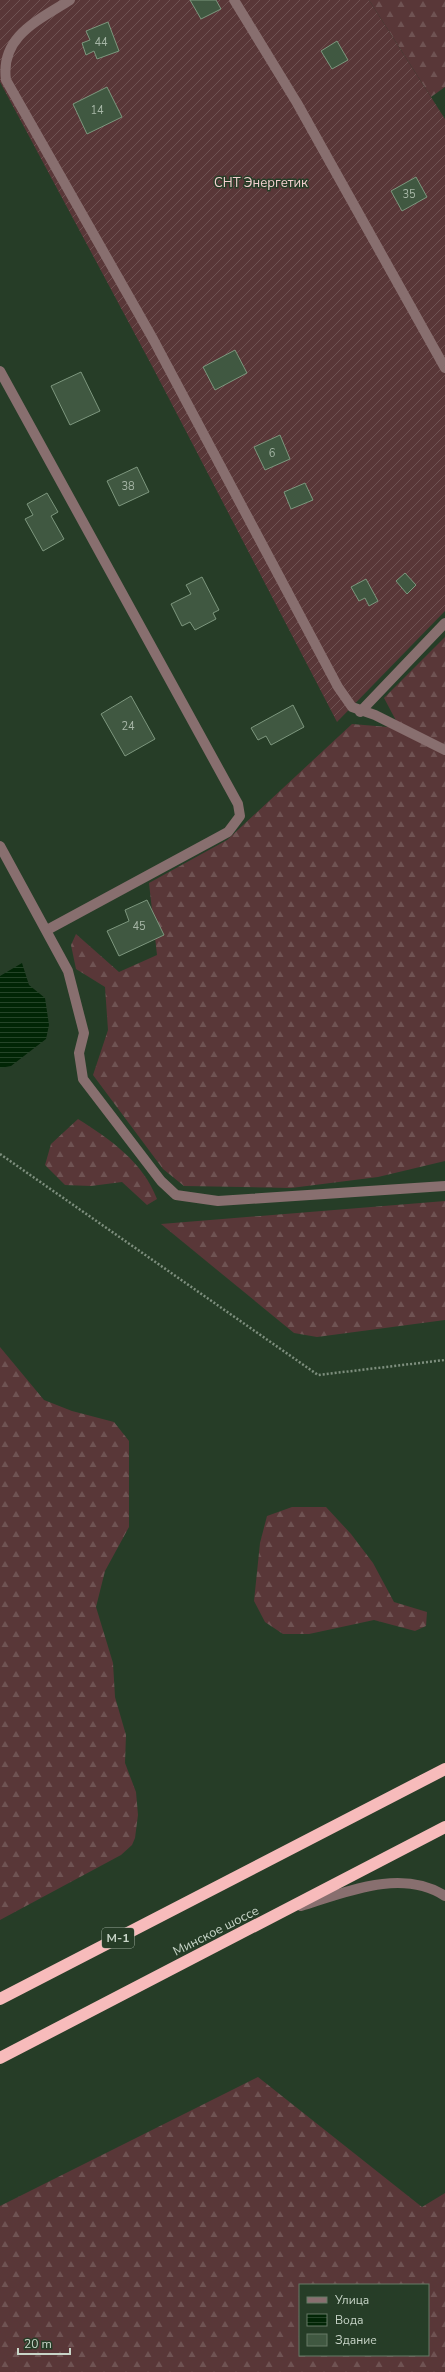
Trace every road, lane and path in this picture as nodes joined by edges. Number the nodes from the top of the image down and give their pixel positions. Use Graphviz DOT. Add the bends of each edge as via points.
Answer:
graph roads {
  1 [pos="70,0"];
  2 [pos="234,0"];
  3 [pos="445,368"];
  4 [pos="0,371"];
  5 [pos="445,623"];
  6 [pos="360,712"];
  7 [pos="445,750"];
  8 [pos="0,846"];
  9 [pos="47,930"];
  10 [pos="0,1154"];
  11 [pos="445,1186"];
  12 [pos="445,1360"];
  13 [pos="445,1769"];
  14 [pos="445,1827"];
  15 [pos="445,1896"];
  16 [pos="286,1910"];
  17 [pos="0,1999"];
  18 [pos="0,2058"];
  1 -- 6 [label="street" via="18,34 9,45 4,57 3,69 6,80 153,340 338,687 352,707"];
  2 -- 3 [label="street" via="297,103"];
  4 -- 9 [label="street" via="238,804 240,816 228,832"];
  5 -- 6 [label="street"];
  6 -- 7 [label="street" via="375,715"];
  8 -- 9 [label="street"];
  9 -- 11 [label="street" via="68,971 75,992 84,1033 79,1053 83,1079 161,1181 176,1195 218,1201"];
  10 -- 12 [label="path" via="318,1375"];
  13 -- 17 [label="highway, М-1"];
  14 -- 16 [label="highway, Минское шоссе"];
  15 -- 16 [label="street" via="429,1887 396,1883 350,1892"];
  16 -- 18 [label="highway, Минское шоссе"];
}
